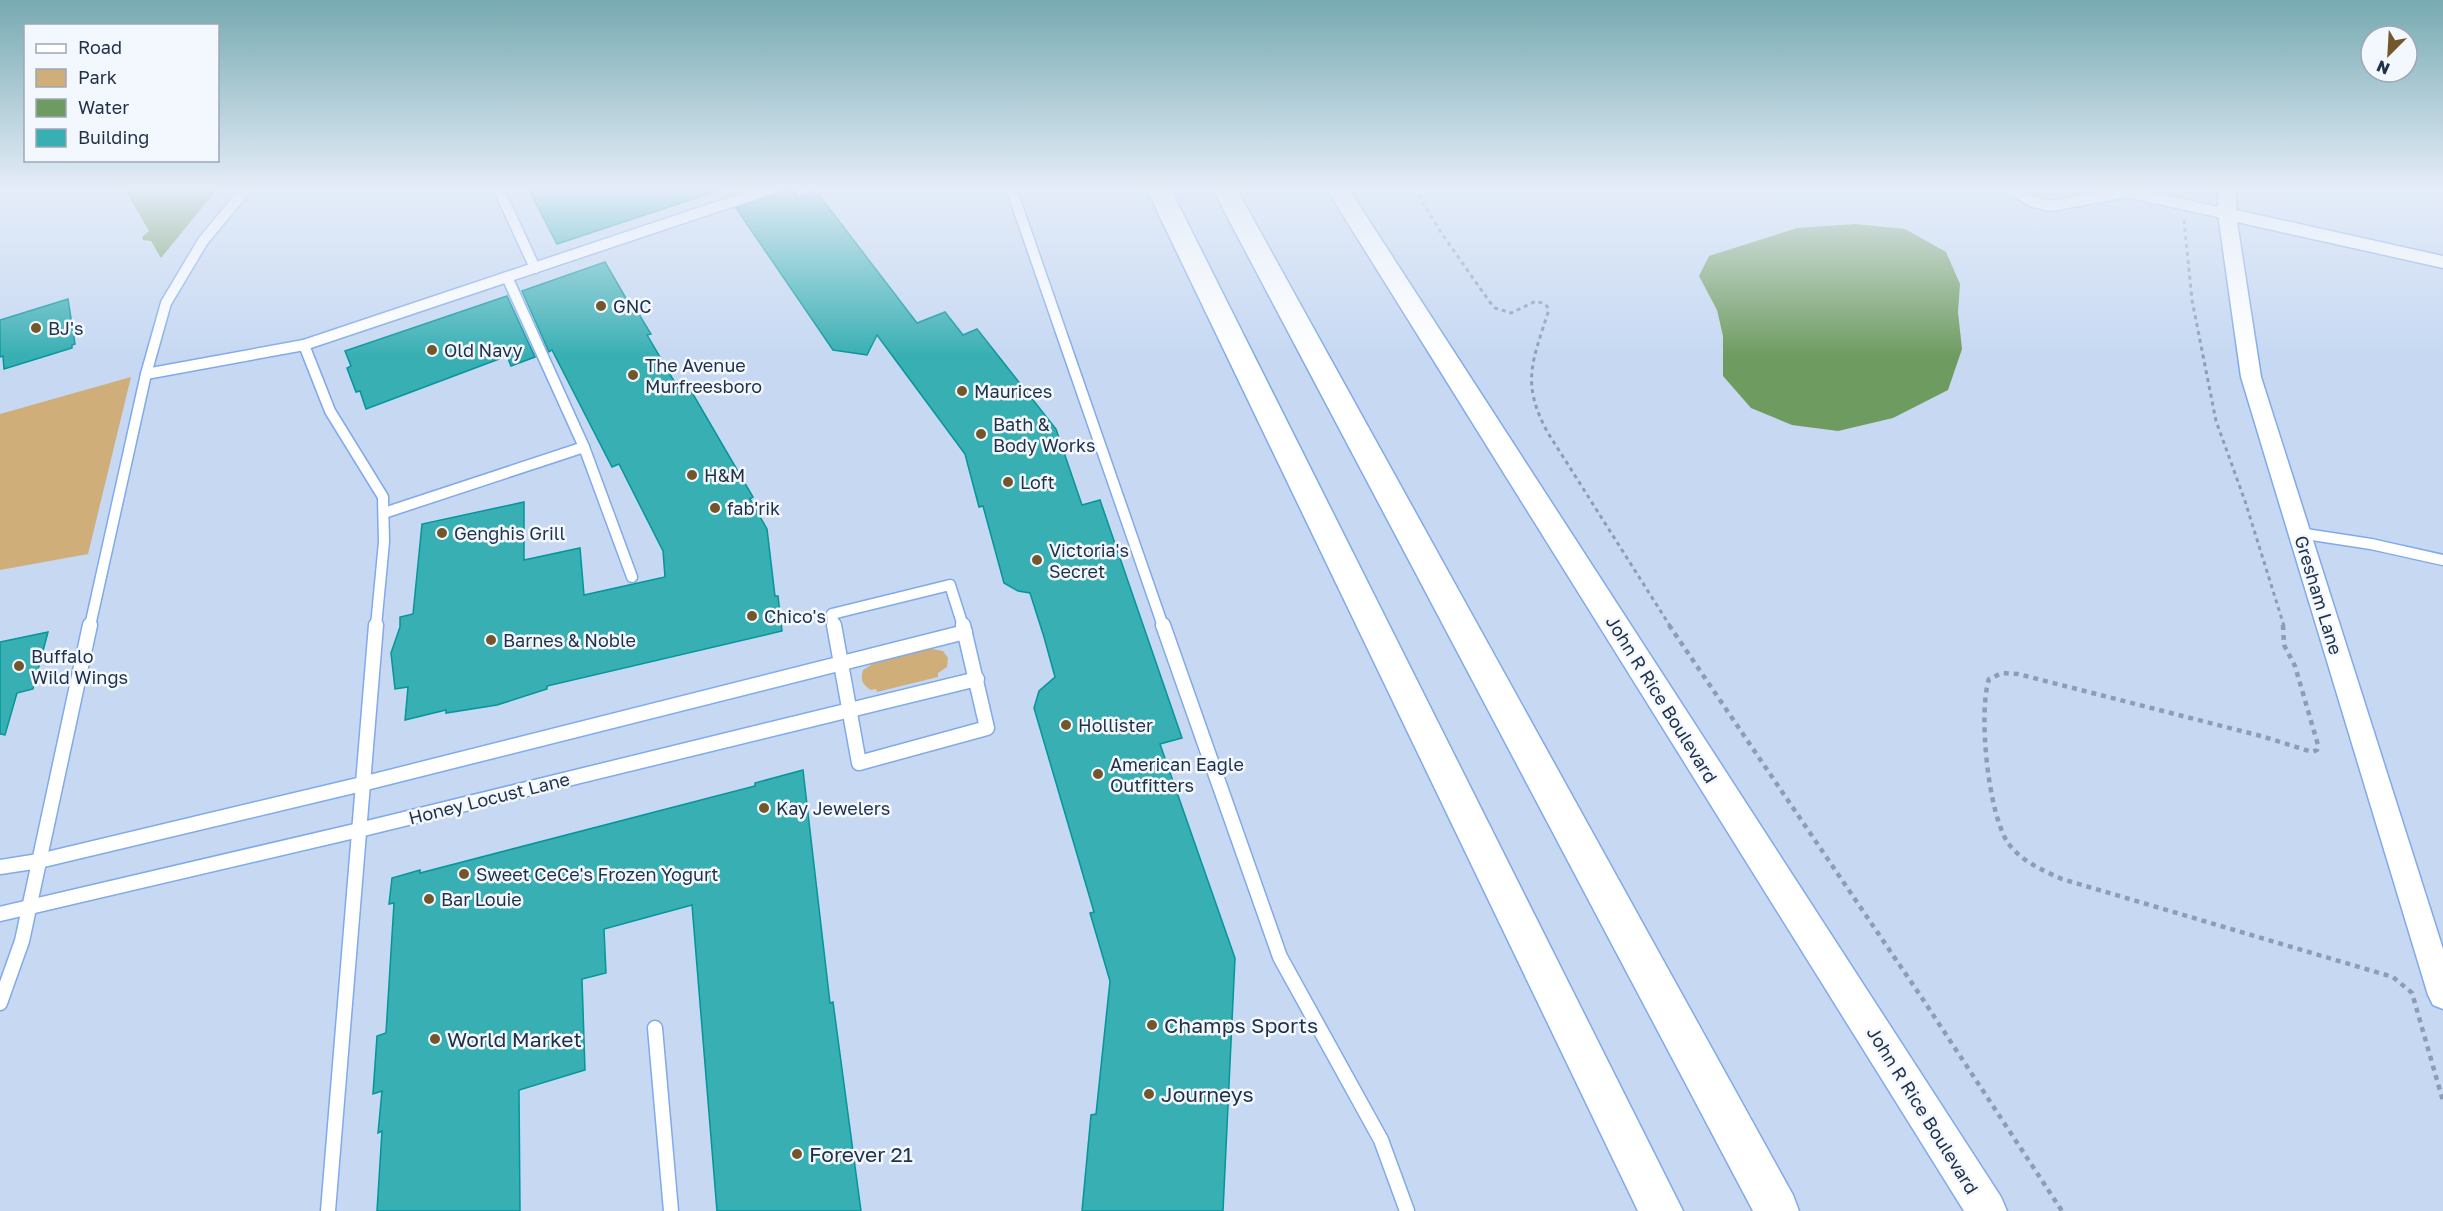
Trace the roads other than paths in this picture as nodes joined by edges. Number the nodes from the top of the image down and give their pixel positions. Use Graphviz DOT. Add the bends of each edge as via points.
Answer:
graph roads {
  1 [pos="201,245"];
  2 [pos="524,245"];
  3 [pos="605,245"];
  4 [pos="1030,245"];
  5 [pos="1186,245"];
  6 [pos="1255,245"];
  7 [pos="1373,245"];
  8 [pos="2231,245"];
  9 [pos="2364,245"];
  10 [pos="2443,262"];
  11 [pos="535,268"];
  12 [pos="507,277"];
  13 [pos="304,345"];
  14 [pos="146,374"];
  15 [pos="584,447"];
  16 [pos="384,513"];
  17 [pos="2299,533"];
  18 [pos="2443,560"];
  19 [pos="632,577"];
  20 [pos="965,632"];
  21 [pos="841,664"];
  22 [pos="977,679"];
  23 [pos="849,710"];
  24 [pos="362,784"];
  25 [pos="359,830"];
  26 [pos="39,861"];
  27 [pos="0,867"];
  28 [pos="29,909"];
  29 [pos="0,914"];
  30 [pos="2443,995"];
  31 [pos="0,1003"];
  32 [pos="655,1028"];
  33 [pos="328,1211"];
  34 [pos="671,1211"];
  35 [pos="1407,1211"];
  36 [pos="1661,1211"];
  37 [pos="1777,1211"];
  38 [pos="1987,1211"];
  1 -- 14 [label="lane" via="166,303"];
  2 -- 11 [label="lane"];
  3 -- 11 [label="lane"];
  4 -- 35 [label="lane" via="1280,957 1381,1140"];
  5 -- 36 [label="highway"];
  6 -- 37 [label="highway"];
  7 -- 38 [label="street, John R Rice Boulevard"];
  8 -- 17 [label="street, Gresham Lane" via="2251,377"];
  9 -- 10 [label="street"];
  11 -- 12 [label="lane"];
  12 -- 13 [label="lane"];
  12 -- 15 [label="lane"];
  13 -- 14 [label="lane"];
  13 -- 16 [label="lane" via="330,411 383,497"];
  14 -- 26 [label="lane"];
  15 -- 16 [label="lane"];
  15 -- 19 [label="lane"];
  16 -- 24 [label="lane"];
  17 -- 18 [label="lane"];
  17 -- 30 [label="street, Gresham Lane"];
  20 -- 21 [label="lane"];
  20 -- 21 [label="lane" via="950,585 832,614"];
  20 -- 22 [label="lane"];
  21 -- 23 [label="lane"];
  21 -- 24 [label="lane"];
  22 -- 23 [label="lane, Honey Locust Lane"];
  22 -- 23 [label="lane" via="987,728 859,763"];
  23 -- 25 [label="lane, Honey Locust Lane"];
  24 -- 25 [label="lane"];
  24 -- 26 [label="lane"];
  25 -- 28 [label="lane, Honey Locust Lane"];
  25 -- 33 [label="lane"];
  26 -- 27 [label="lane"];
  26 -- 28 [label="lane"];
  28 -- 29 [label="lane, Honey Locust Lane"];
  28 -- 31 [label="lane"];
  32 -- 34 [label="lane"];
}
